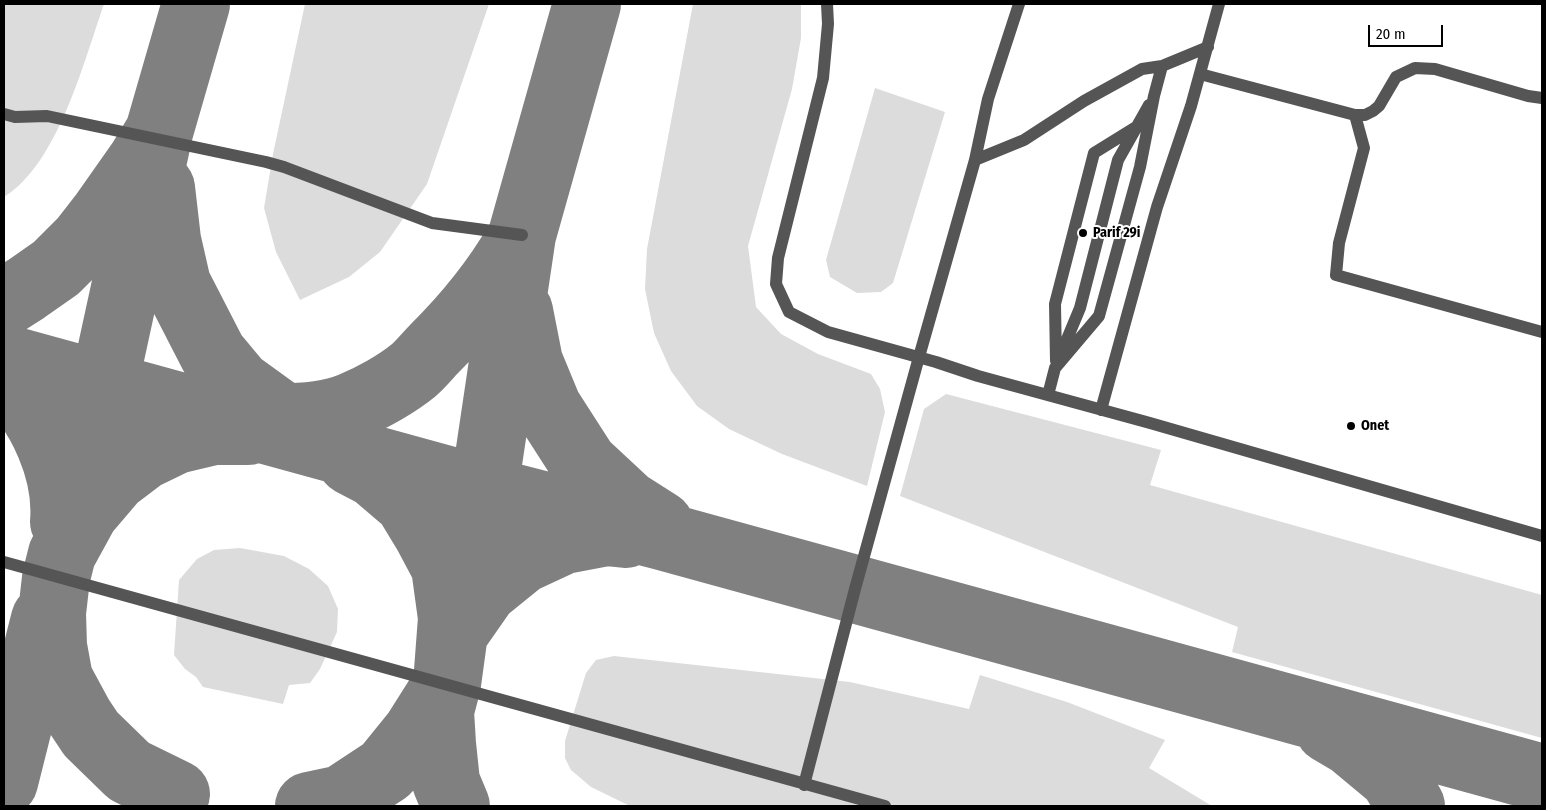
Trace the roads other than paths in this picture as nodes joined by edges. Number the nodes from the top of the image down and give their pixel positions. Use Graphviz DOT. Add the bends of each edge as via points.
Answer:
graph roads {
  1 [pos="827,4"];
  2 [pos="1019,4"];
  3 [pos="1219,4"];
  4 [pos="1208,47"];
  5 [pos="1162,66"];
  6 [pos="1198,80"];
  7 [pos="1154,96"];
  8 [pos="1542,98"];
  9 [pos="4,114"];
  10 [pos="1355,115"];
  11 [pos="1136,127"];
  12 [pos="975,160"];
  13 [pos="522,235"];
  14 [pos="1542,332"];
  15 [pos="919,357"];
  16 [pos="1056,368"];
  17 [pos="1048,395"];
  18 [pos="1101,410"];
  19 [pos="1542,536"];
  20 [pos="4,562"];
  21 [pos="804,785"];
  22 [pos="886,806"];
  1 -- 15 [label="lane" via="822,78 778,258 776,284 789,312 828,332"];
  2 -- 12 [label="lane" via="988,99"];
  3 -- 4 [label="lane"];
  4 -- 5 [label="lane"];
  4 -- 6 [label="lane"];
  5 -- 7 [label="lane"];
  5 -- 12 [label="lane" via="1142,69 1024,140"];
  6 -- 10 [label="lane"];
  6 -- 18 [label="lane" via="1157,207"];
  7 -- 11 [label="lane"];
  7 -- 16 [label="lane" via="1140,167 1099,316"];
  8 -- 10 [label="lane" via="1435,69 1415,68 1396,76 1373,111"];
  9 -- 13 [label="lane" via="47,116 239,155 284,167 432,223"];
  10 -- 14 [label="lane" via="1364,148 1339,243 1336,275"];
  11 -- 16 [label="lane" via="1118,160 1080,308"];
  11 -- 16 [label="lane" via="1094,153 1055,304"];
  12 -- 15 [label="lane"];
  15 -- 17 [label="lane"];
  15 -- 21 [label="lane"];
  16 -- 17 [label="lane"];
  17 -- 18 [label="lane"];
  18 -- 19 [label="lane"];
  20 -- 21 [label="lane"];
  21 -- 22 [label="lane"];
}
